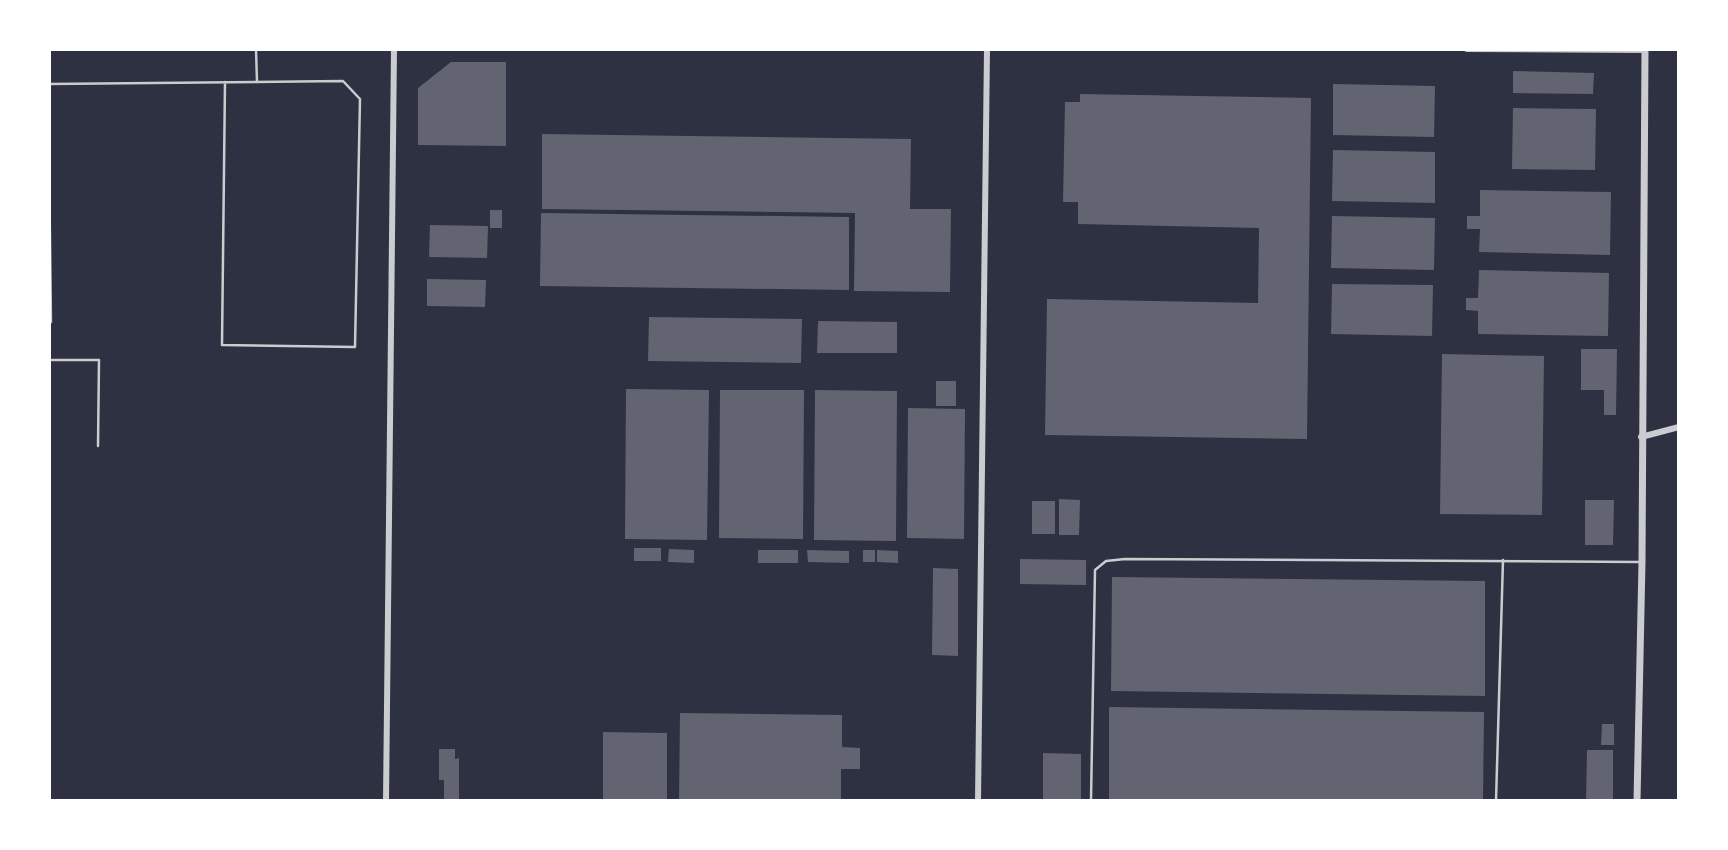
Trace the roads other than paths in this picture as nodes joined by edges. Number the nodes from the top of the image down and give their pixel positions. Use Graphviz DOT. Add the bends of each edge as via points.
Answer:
graph roads {
  1 [pos="256,49"];
  2 [pos="394,49"];
  3 [pos="987,49"];
  4 [pos="1467,49"];
  5 [pos="1645,50"];
  6 [pos="225,82"];
  7 [pos="257,82"];
  8 [pos="49,84"];
  9 [pos="49,159"];
  10 [pos="49,322"];
  11 [pos="49,360"];
  12 [pos="1679,427"];
  13 [pos="1641,437"];
  14 [pos="99,446"];
  15 [pos="1503,560"];
  16 [pos="1642,562"];
  17 [pos="386,801"];
  18 [pos="978,801"];
  19 [pos="1091,801"];
  20 [pos="1496,801"];
  21 [pos="1637,801"];
  1 -- 7 [label="lane"];
  2 -- 17 [label="street"];
  3 -- 18 [label="street"];
  4 -- 5 [label="street"];
  5 -- 13 [label="street"];
  6 -- 7 [label="lane"];
  6 -- 7 [label="lane" via="222,345 355,347 360,99 343,81"];
  6 -- 8 [label="lane"];
  9 -- 10 [label="lane"];
  11 -- 14 [label="lane" via="99,360"];
  12 -- 13 [label="street"];
  13 -- 16 [label="street"];
  15 -- 16 [label="lane"];
  15 -- 19 [label="lane" via="1107,561 1094,570"];
  15 -- 20 [label="lane"];
  16 -- 21 [label="street"];
}
